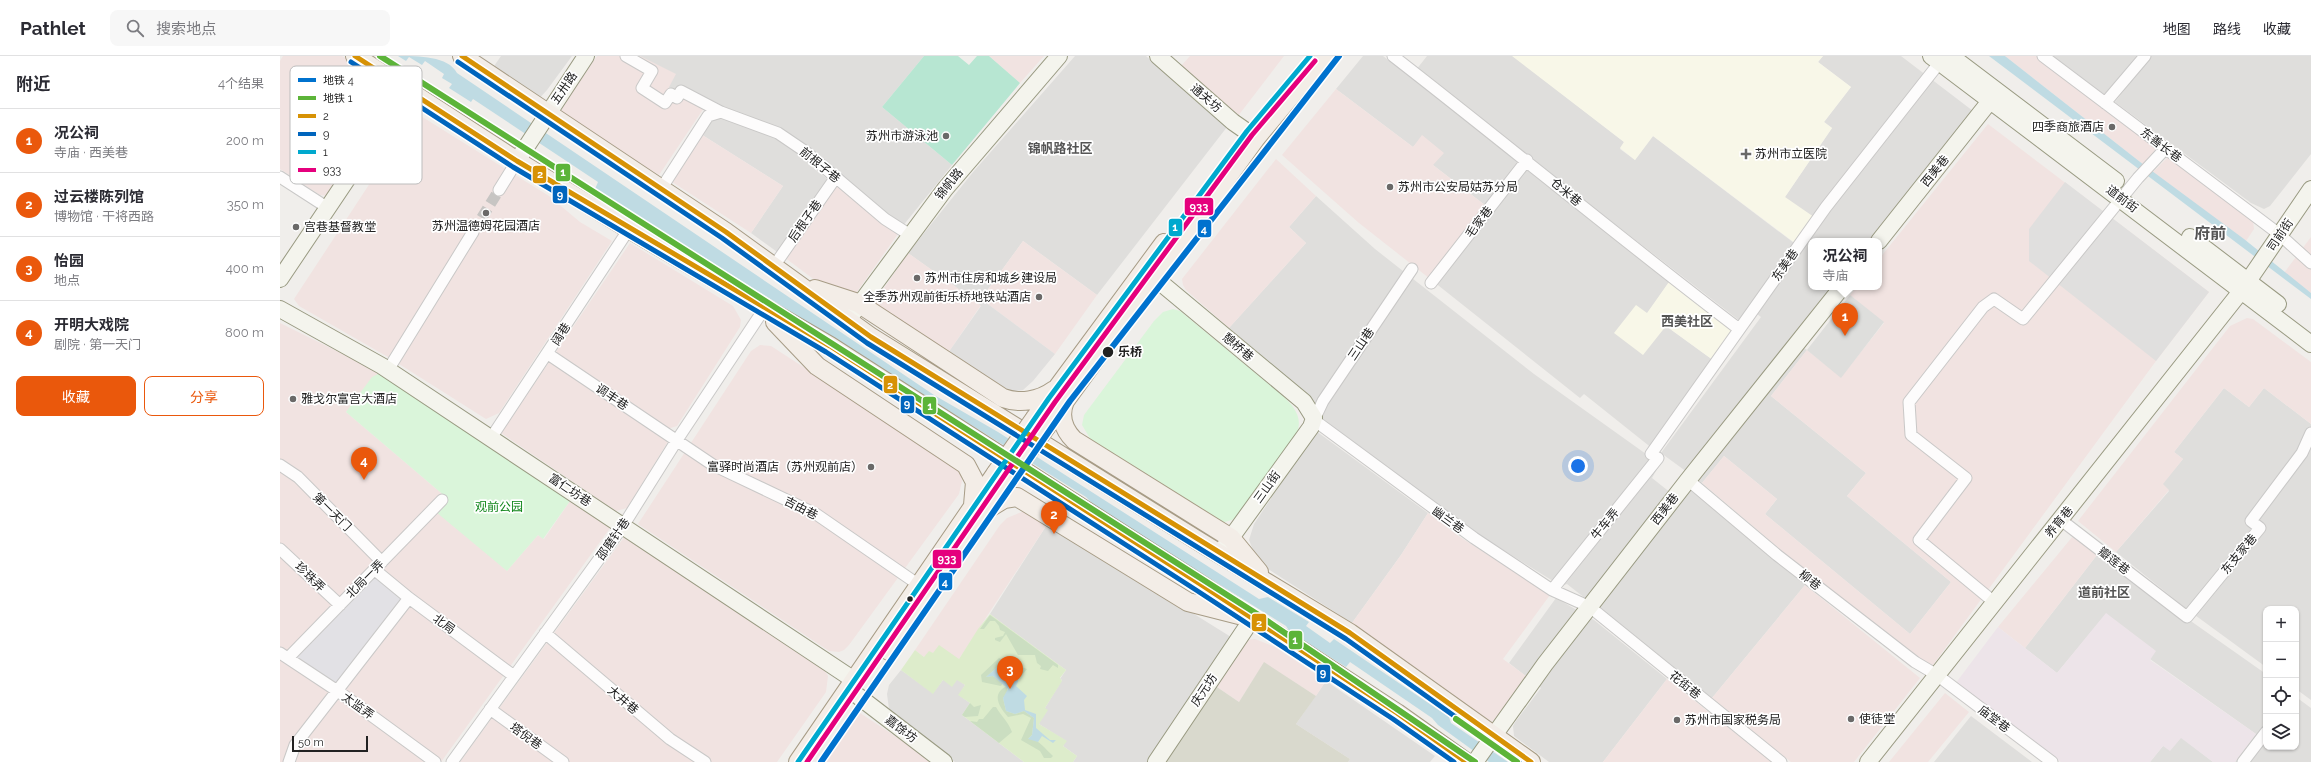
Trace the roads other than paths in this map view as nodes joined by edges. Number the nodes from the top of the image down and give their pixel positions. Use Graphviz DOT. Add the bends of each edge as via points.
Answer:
graph roads {
  1 [pos="355,56"];
  2 [pos="462,56"];
  3 [pos="586,56"];
  4 [pos="626,56"];
  5 [pos="1059,56"];
  6 [pos="1158,56"];
  7 [pos="1310,56"];
  8 [pos="1324,56"];
  9 [pos="1393,56"];
  10 [pos="2043,56"];
  11 [pos="2145,56"];
  12 [pos="1941,58"];
  13 [pos="370,66"];
  14 [pos="422,99"];
  15 [pos="1990,101"];
  16 [pos="2105,103"];
  17 [pos="721,112"];
  18 [pos="543,119"];
  19 [pos="1252,135"];
  20 [pos="2165,149"];
  21 [pos="521,155"];
  22 [pos="1527,160"];
  23 [pos="280,177"];
  24 [pos="836,177"];
  25 [pos="290,183"];
  26 [pos="291,184"];
  27 [pos="344,184"];
  28 [pos="661,189"];
  29 [pos="2311,189"];
  30 [pos="499,190"];
  31 [pos="2125,195"];
  32 [pos="328,208"];
  33 [pos="629,229"];
  34 [pos="473,232"];
  35 [pos="2279,234"];
  36 [pos="910,235"];
  37 [pos="1880,238"];
  38 [pos="2311,263"];
  39 [pos="774,266"];
  40 [pos="1412,269"];
  41 [pos="1155,278"];
  42 [pos="280,279"];
  43 [pos="798,283"];
  44 [pos="1431,283"];
  45 [pos="2245,286"];
  46 [pos="1840,290"];
  47 [pos="858,304"];
  48 [pos="280,310"];
  49 [pos="764,310"];
  50 [pos="848,320"];
  51 [pos="1739,328"];
  52 [pos="2311,330"];
  53 [pos="2311,344"];
  54 [pos="548,354"];
  55 [pos="388,370"];
  56 [pos="1061,394"];
  57 [pos="1314,420"];
  58 [pos="2311,433"];
  59 [pos="491,438"];
  60 [pos="676,440"];
  61 [pos="1654,456"];
  62 [pos="280,465"];
  63 [pos="1007,473"];
  64 [pos="1688,480"];
  65 [pos="442,500"];
  66 [pos="980,508"];
  67 [pos="2061,520"];
  68 [pos="624,526"];
  69 [pos="1231,538"];
  70 [pos="280,549"];
  71 [pos="1220,554"];
  72 [pos="379,566"];
  73 [pos="1268,581"];
  74 [pos="1200,584"];
  75 [pos="919,585"];
  76 [pos="1552,590"];
  77 [pos="409,598"];
  78 [pos="1188,602"];
  79 [pos="1994,602"];
  80 [pos="340,605"];
  81 [pos="1590,607"];
  82 [pos="2187,617"];
  83 [pos="1252,619"];
  84 [pos="545,633"];
  85 [pos="284,655"];
  86 [pos="1937,675"];
  87 [pos="514,676"];
  88 [pos="856,688"];
  89 [pos="338,691"];
  90 [pos="490,709"];
  91 [pos="2263,736"];
  92 [pos="1491,740"];
  93 [pos="1473,761"];
  94 [pos="289,762"];
  95 [pos="435,762"];
  96 [pos="452,762"];
  97 [pos="563,762"];
  98 [pos="705,762"];
  99 [pos="798,762"];
  100 [pos="812,762"];
  101 [pos="944,762"];
  102 [pos="1156,762"];
  103 [pos="1531,762"];
  104 [pos="1781,762"];
  105 [pos="1868,762"];
  106 [pos="2052,762"];
  107 [pos="2243,762"];
  1 -- 13 [label="main road"];
  2 -- 18 [label="main road"];
  3 -- 18 [label="street, 五卅路"];
  4 -- 17 [label="street, 前根子巷" via="652,72 642,88 665,103 671,94 677,98 681,91"];
  5 -- 36 [label="street, 锦帆路" via="970,158"];
  6 -- 19 [label="street, 通关坊" via="1233,122"];
  7 -- 19 [label="main road"];
  8 -- 19 [label="main road"];
  9 -- 22 [label="street, 仓米巷"];
  10 -- 16 [label="street, 东善长巷"];
  11 -- 16 [label="street"];
  12 -- 15 [label="street, 道前街"];
  12 -- 31 [label="street, 道前街"];
  12 -- 51 [label="street, 东美巷" via="1826,207"];
  14 -- 21 [label="main road"];
  15 -- 31 [label="street, 道前街"];
  15 -- 37 [label="street, 西美巷"];
  16 -- 20 [label="street, 东善长巷"];
  17 -- 24 [label="street, 前根子巷" via="778,133"];
  17 -- 28 [label="street" via="708,116"];
  18 -- 21 [label="street, 五卅路"];
  18 -- 28 [label="main road"];
  19 -- 41 [label="main road"];
  19 -- 56 [label="main road"];
  20 -- 31 [label="street"];
  20 -- 35 [label="street, 东善长巷"];
  21 -- 30 [label="street"];
  21 -- 33 [label="main road"];
  22 -- 44 [label="street, 毛家巷"];
  22 -- 51 [label="street, 仓米巷" via="1632,248"];
  23 -- 25 [label="street"];
  24 -- 36 [label="street, 前根子巷" via="885,219"];
  24 -- 39 [label="street, 后根子巷"];
  26 -- 32 [label="street"];
  27 -- 32 [label="street"];
  28 -- 39 [label="main road"];
  29 -- 35 [label="street, 司前街"];
  31 -- 45 [label="street, 道前街"];
  31 -- 79 [label="street" via="2023,319 1994,299 1984,307 1909,402 1911,435 1966,478 1919,540"];
  32 -- 42 [label="street"];
  33 -- 49 [label="main road"];
  33 -- 54 [label="street, 阔巷"];
  34 -- 55 [label="street"];
  35 -- 38 [label="street, 东善长巷"];
  35 -- 45 [label="street, 司前街"];
  36 -- 47 [label="street, 锦帆路"];
  39 -- 43 [label="main road"];
  40 -- 57 [label="street, 三山巷" via="1323,401"];
  41 -- 56 [label="main road"];
  41 -- 57 [label="street, 憩桥巷" via="1304,402 1313,413"];
  43 -- 47 [label="main road"];
  43 -- 50 [label="main road"];
  45 -- 52 [label="street, 道前街"];
  45 -- 53 [label="street, 道前街"];
  45 -- 67 [label="street, 养育巷"];
  46 -- 64 [label="street, 西美巷"];
  47 -- 50 [label="street, 锦帆路"];
  47 -- 56 [label="main road" via="1003,398 1015,402"];
  48 -- 55 [label="street, 富仁坊巷"];
  49 -- 60 [label="street, 邵磨针巷"];
  49 -- 63 [label="main road" via="830,346"];
  49 -- 66 [label="main road" via="817,366 966,465 973,475"];
  50 -- 71 [label="main road" via="871,337"];
  51 -- 61 [label="street, 东美巷"];
  54 -- 59 [label="street, 阔巷"];
  54 -- 60 [label="street, 调丰巷"];
  55 -- 59 [label="street, 富仁坊巷"];
  56 -- 63 [label="main road, bridge"];
  56 -- 69 [label="main road" via="1063,422 1074,440"];
  57 -- 69 [label="street, 三山街"];
  57 -- 76 [label="street, 幽兰巷" via="1474,538"];
  58 -- 82 [label="street, 东支家巷" via="2302,453 2251,521 2260,528"];
  59 -- 68 [label="street, 富仁坊巷"];
  60 -- 68 [label="street, 邵磨针巷"];
  60 -- 75 [label="street, 吉由巷" via="713,464 816,514"];
  61 -- 76 [label="street, 牛车弄"];
  62 -- 72 [label="street, 第一天门" via="298,477"];
  63 -- 66 [label="main road"];
  63 -- 74 [label="main road"];
  64 -- 81 [label="street, 西美巷"];
  64 -- 86 [label="street, 柳巷" via="1790,565 1915,662"];
  65 -- 72 [label="street, 北局一弄"];
  66 -- 75 [label="main road"];
  66 -- 78 [label="main road" via="1017,497"];
  66 -- 88 [label="main road"];
  67 -- 79 [label="street, 养育巷"];
  67 -- 82 [label="street, 瓣莲巷"];
  68 -- 84 [label="street, 邵磨针巷"];
  68 -- 88 [label="street, 富仁坊巷"];
  69 -- 71 [label="street, 三山街"];
  69 -- 73 [label="main road"];
  70 -- 80 [label="street, 珍珠弄"];
  71 -- 73 [label="main road"];
  72 -- 77 [label="street, 北局"];
  72 -- 80 [label="street, 北局一弄"];
  73 -- 92 [label="main road" via="1389,660"];
  74 -- 78 [label="main road"];
  74 -- 83 [label="main road"];
  75 -- 88 [label="main road"];
  76 -- 81 [label="street, 幽兰巷"];
  77 -- 87 [label="street, 北局"];
  77 -- 89 [label="street"];
  78 -- 83 [label="main road"];
  79 -- 86 [label="street, 养育巷"];
  80 -- 85 [label="street, 北局一弄"];
  81 -- 92 [label="street, 西美巷"];
  81 -- 104 [label="street, 花街巷"];
  83 -- 93 [label="main road"];
  83 -- 102 [label="street, 庆元坊"];
  84 -- 87 [label="street, 邵磨针巷"];
  84 -- 98 [label="street, 大井巷" via="670,740"];
  85 -- 89 [label="street, 太监弄"];
  86 -- 105 [label="street, 养育巷"];
  86 -- 106 [label="street, 庙堂巷"];
  87 -- 90 [label="street, 邵磨针巷"];
  88 -- 99 [label="main road"];
  88 -- 100 [label="main road"];
  88 -- 101 [label="street, 嘉馀坊"];
  89 -- 94 [label="street" via="295,745"];
  89 -- 95 [label="street, 太监弄"];
  90 -- 96 [label="street, 邵磨针巷"];
  90 -- 97 [label="street, 塔倪巷"];
  91 -- 107 [label="street"];
  92 -- 93 [label="street, 西美巷"];
  92 -- 103 [label="main road"];
}
